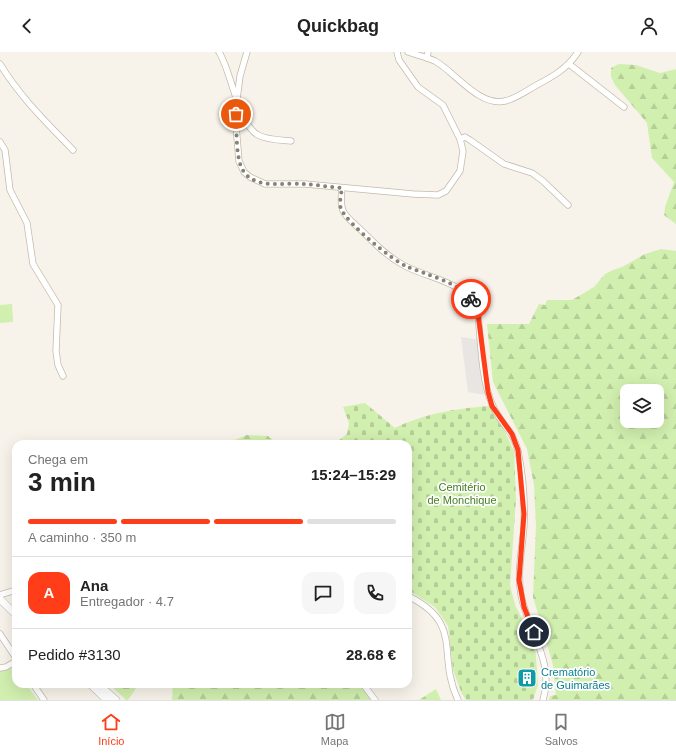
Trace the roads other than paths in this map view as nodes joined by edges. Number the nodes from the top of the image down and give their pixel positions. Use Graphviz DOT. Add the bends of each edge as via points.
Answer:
graph roads {
  1 [pos="219,52"];
  2 [pos="247,52"];
  3 [pos="397,52"];
  4 [pos="408,52"];
  5 [pos="578,52"];
  6 [pos="428,55"];
  7 [pos="0,64"];
  8 [pos="569,64"];
  9 [pos="237,99"];
  10 [pos="624,107"];
  11 [pos="460,139"];
  12 [pos="292,141"];
  13 [pos="0,142"];
  14 [pos="73,150"];
  15 [pos="342,188"];
  16 [pos="568,205"];
  17 [pos="63,376"];
  18 [pos="12,591"];
  19 [pos="0,595"];
  20 [pos="412,598"];
  21 [pos="12,606"];
  22 [pos="12,610"];
  23 [pos="0,634"];
  24 [pos="12,652"];
  25 [pos="12,663"];
  26 [pos="0,668"];
  27 [pos="36,688"];
  28 [pos="94,688"];
  29 [pos="102,688"];
  30 [pos="366,688"];
  31 [pos="44,700"];
  32 [pos="107,700"];
  33 [pos="116,700"];
  34 [pos="375,700"];
  35 [pos="458,700"];
  36 [pos="542,700"];
  1 -- 9 [label="street" via="232,80"];
  2 -- 9 [label="street"];
  3 -- 11 [label="street" via="399,60 418,87 443,105"];
  4 -- 6 [label="street"];
  5 -- 8 [label="street"];
  6 -- 8 [label="street" via="484,98 494,102 514,97 552,77"];
  7 -- 14 [label="street" via="40,118"];
  8 -- 10 [label="street"];
  9 -- 12 [label="street" via="245,121 258,135"];
  9 -- 15 [label="street" via="239,161 244,172 265,184 305,184"];
  11 -- 15 [label="street" via="463,151 460,171 446,191 438,195"];
  11 -- 16 [label="street" via="465,137 504,164 532,174"];
  13 -- 17 [label="street" via="5,150 10,190 27,223 33,264 58,305 56,351"];
  15 -- 36 [label="street" via="340,204 345,215 376,245 406,266 459,288 475,305 492,406 512,434 518,450 524,507 519,580 526,612 541,648 546,690"];
  18 -- 19 [label="street"];
  19 -- 21 [label="street"];
  19 -- 22 [label="street"];
  20 -- 35 [label="street" via="431,609 439,618 444,631 450,680"];
  23 -- 24 [label="street"];
  25 -- 26 [label="street"];
  27 -- 31 [label="street"];
  28 -- 32 [label="street"];
  29 -- 33 [label="street"];
  30 -- 34 [label="street"];
}
